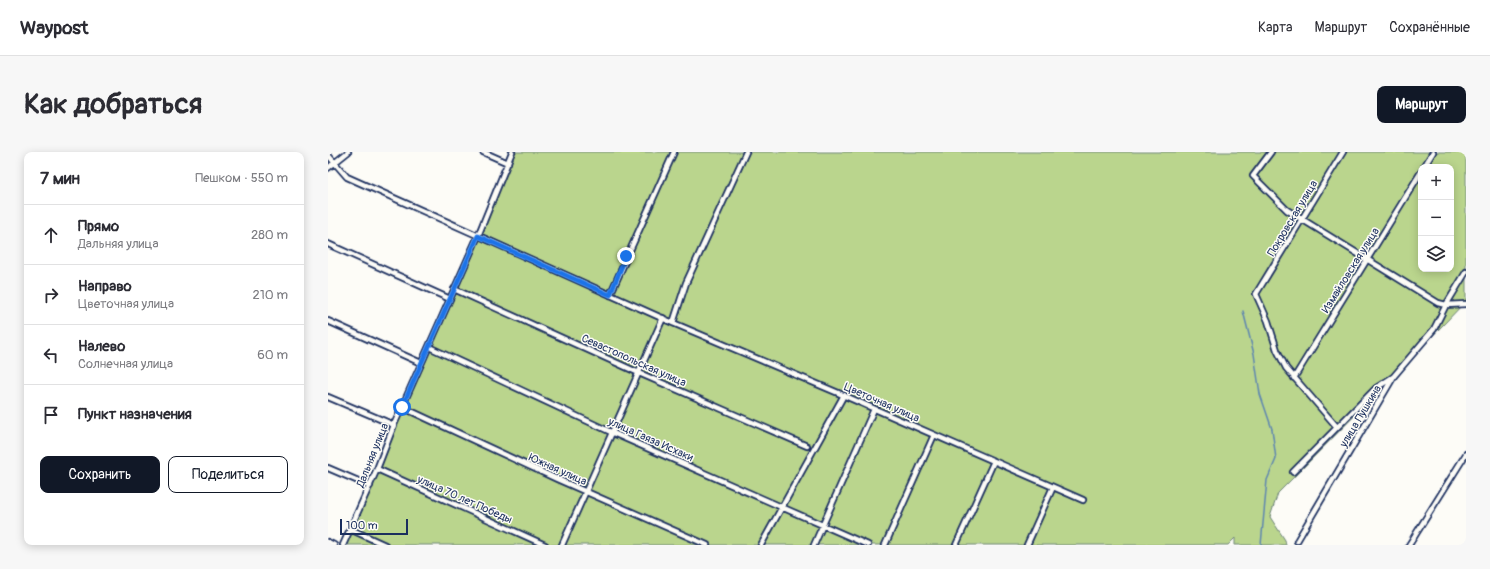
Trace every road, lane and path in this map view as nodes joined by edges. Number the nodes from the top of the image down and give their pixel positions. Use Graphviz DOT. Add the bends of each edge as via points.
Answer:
graph roads {
  1 [pos="348,152"];
  2 [pos="483,152"];
  3 [pos="512,152"];
  4 [pos="674,152"];
  5 [pos="746,152"];
  6 [pos="1271,152"];
  7 [pos="1343,152"];
  8 [pos="1433,152"];
  9 [pos="328,155"];
  10 [pos="334,163"];
  11 [pos="508,163"];
  12 [pos="1426,164"];
  13 [pos="328,168"];
  14 [pos="1418,177"];
  15 [pos="1302,219"];
  16 [pos="478,236"];
  17 [pos="328,244"];
  18 [pos="1367,260"];
  19 [pos="1466,272"];
  20 [pos="454,289"];
  21 [pos="610,295"];
  22 [pos="450,299"];
  23 [pos="1466,304"];
  24 [pos="1446,305"];
  25 [pos="663,318"];
  26 [pos="328,321"];
  27 [pos="673,323"];
  28 [pos="429,347"];
  29 [pos="421,364"];
  30 [pos="639,373"];
  31 [pos="1394,376"];
  32 [pos="1294,378"];
  33 [pos="844,396"];
  34 [pos="328,397"];
  35 [pos="402,407"];
  36 [pos="874,409"];
  37 [pos="394,425"];
  38 [pos="1337,427"];
  39 [pos="613,433"];
  40 [pos="934,435"];
  41 [pos="807,446"];
  42 [pos="1466,454"];
  43 [pos="994,461"];
  44 [pos="328,468"];
  45 [pos="377,469"];
  46 [pos="1293,472"];
  47 [pos="370,486"];
  48 [pos="1053,487"];
  49 [pos="586,492"];
  50 [pos="1083,500"];
  51 [pos="783,507"];
  52 [pos="822,525"];
  53 [pos="350,529"];
  54 [pos="1297,541"];
  55 [pos="328,542"];
  56 [pos="334,545"];
  57 [pos="343,545"];
  58 [pos="385,545"];
  59 [pos="545,545"];
  60 [pos="562,545"];
  61 [pos="707,545"];
  62 [pos="761,545"];
  63 [pos="814,545"];
  64 [pos="868,545"];
  65 [pos="885,545"];
  66 [pos="956,545"];
  67 [pos="1026,545"];
  68 [pos="1409,545"];
  1 -- 10 [label="street"];
  2 -- 11 [label="street"];
  3 -- 11 [label="street, Дальняя улица"];
  4 -- 21 [label="street"];
  5 -- 27 [label="street" via="686,283"];
  6 -- 15 [label="street" via="1253,176 1287,210"];
  7 -- 15 [label="street, Покровская улица"];
  8 -- 12 [label="street"];
  9 -- 10 [label="street"];
  10 -- 13 [label="street"];
  10 -- 16 [label="street" via="347,177"];
  11 -- 16 [label="street, Дальняя улица"];
  14 -- 18 [label="street, Измайловская улица"];
  15 -- 18 [label="street"];
  15 -- 32 [label="street, Покровская улица" via="1256,294 1277,350"];
  16 -- 20 [label="street, Дальняя улица"];
  16 -- 21 [label="street, Цветочная улица"];
  17 -- 22 [label="street"];
  18 -- 24 [label="street" via="1438,303"];
  18 -- 32 [label="street, Измайловская улица"];
  19 -- 24 [label="street, улица Пушкина"];
  20 -- 22 [label="street, Дальняя улица"];
  20 -- 30 [label="street, Севастопольская улица"];
  21 -- 25 [label="street, Цветочная улица"];
  22 -- 28 [label="street, Дальняя улица"];
  23 -- 24 [label="street"];
  24 -- 31 [label="street, улица Пушкина" via="1434,329"];
  25 -- 27 [label="street, Цветочная улица"];
  25 -- 30 [label="street"];
  26 -- 29 [label="street"];
  27 -- 33 [label="street, Цветочная улица"];
  28 -- 29 [label="street, Дальняя улица"];
  28 -- 39 [label="street, улица Гаяза Исхаки"];
  29 -- 35 [label="street, Дальняя улица"];
  30 -- 39 [label="street"];
  30 -- 41 [label="street, Севастопольская улица"];
  31 -- 38 [label="street" via="1376,388"];
  31 -- 54 [label="street, улица Пушкина"];
  32 -- 38 [label="street"];
  33 -- 36 [label="street, Цветочная улица"];
  33 -- 51 [label="street"];
  34 -- 37 [label="street"];
  35 -- 37 [label="street, Дальняя улица"];
  35 -- 49 [label="street, Южная улица"];
  36 -- 40 [label="street, Цветочная улица"];
  36 -- 52 [label="street"];
  37 -- 45 [label="street, Дальняя улица"];
  38 -- 46 [label="street"];
  39 -- 49 [label="street"];
  39 -- 51 [label="street, улица Гаяза Исхаки"];
  40 -- 43 [label="street, Цветочная улица"];
  40 -- 65 [label="street"];
  42 -- 68 [label="street"];
  43 -- 48 [label="street, Цветочная улица"];
  43 -- 66 [label="street"];
  44 -- 47 [label="street"];
  45 -- 47 [label="street, Дальняя улица"];
  45 -- 59 [label="street, улица 70 лет Победы"];
  47 -- 53 [label="street, Дальняя улица"];
  48 -- 50 [label="street, Цветочная улица"];
  48 -- 67 [label="street"];
  49 -- 60 [label="street"];
  49 -- 61 [label="street, Южная улица"];
  51 -- 52 [label="street, улица Гаяза Исхаки"];
  51 -- 62 [label="street"];
  52 -- 63 [label="street"];
  52 -- 64 [label="street, улица Гаяза Исхаки"];
  53 -- 57 [label="street, Дальняя улица"];
  53 -- 58 [label="street"];
  55 -- 56 [label="street"];
}
